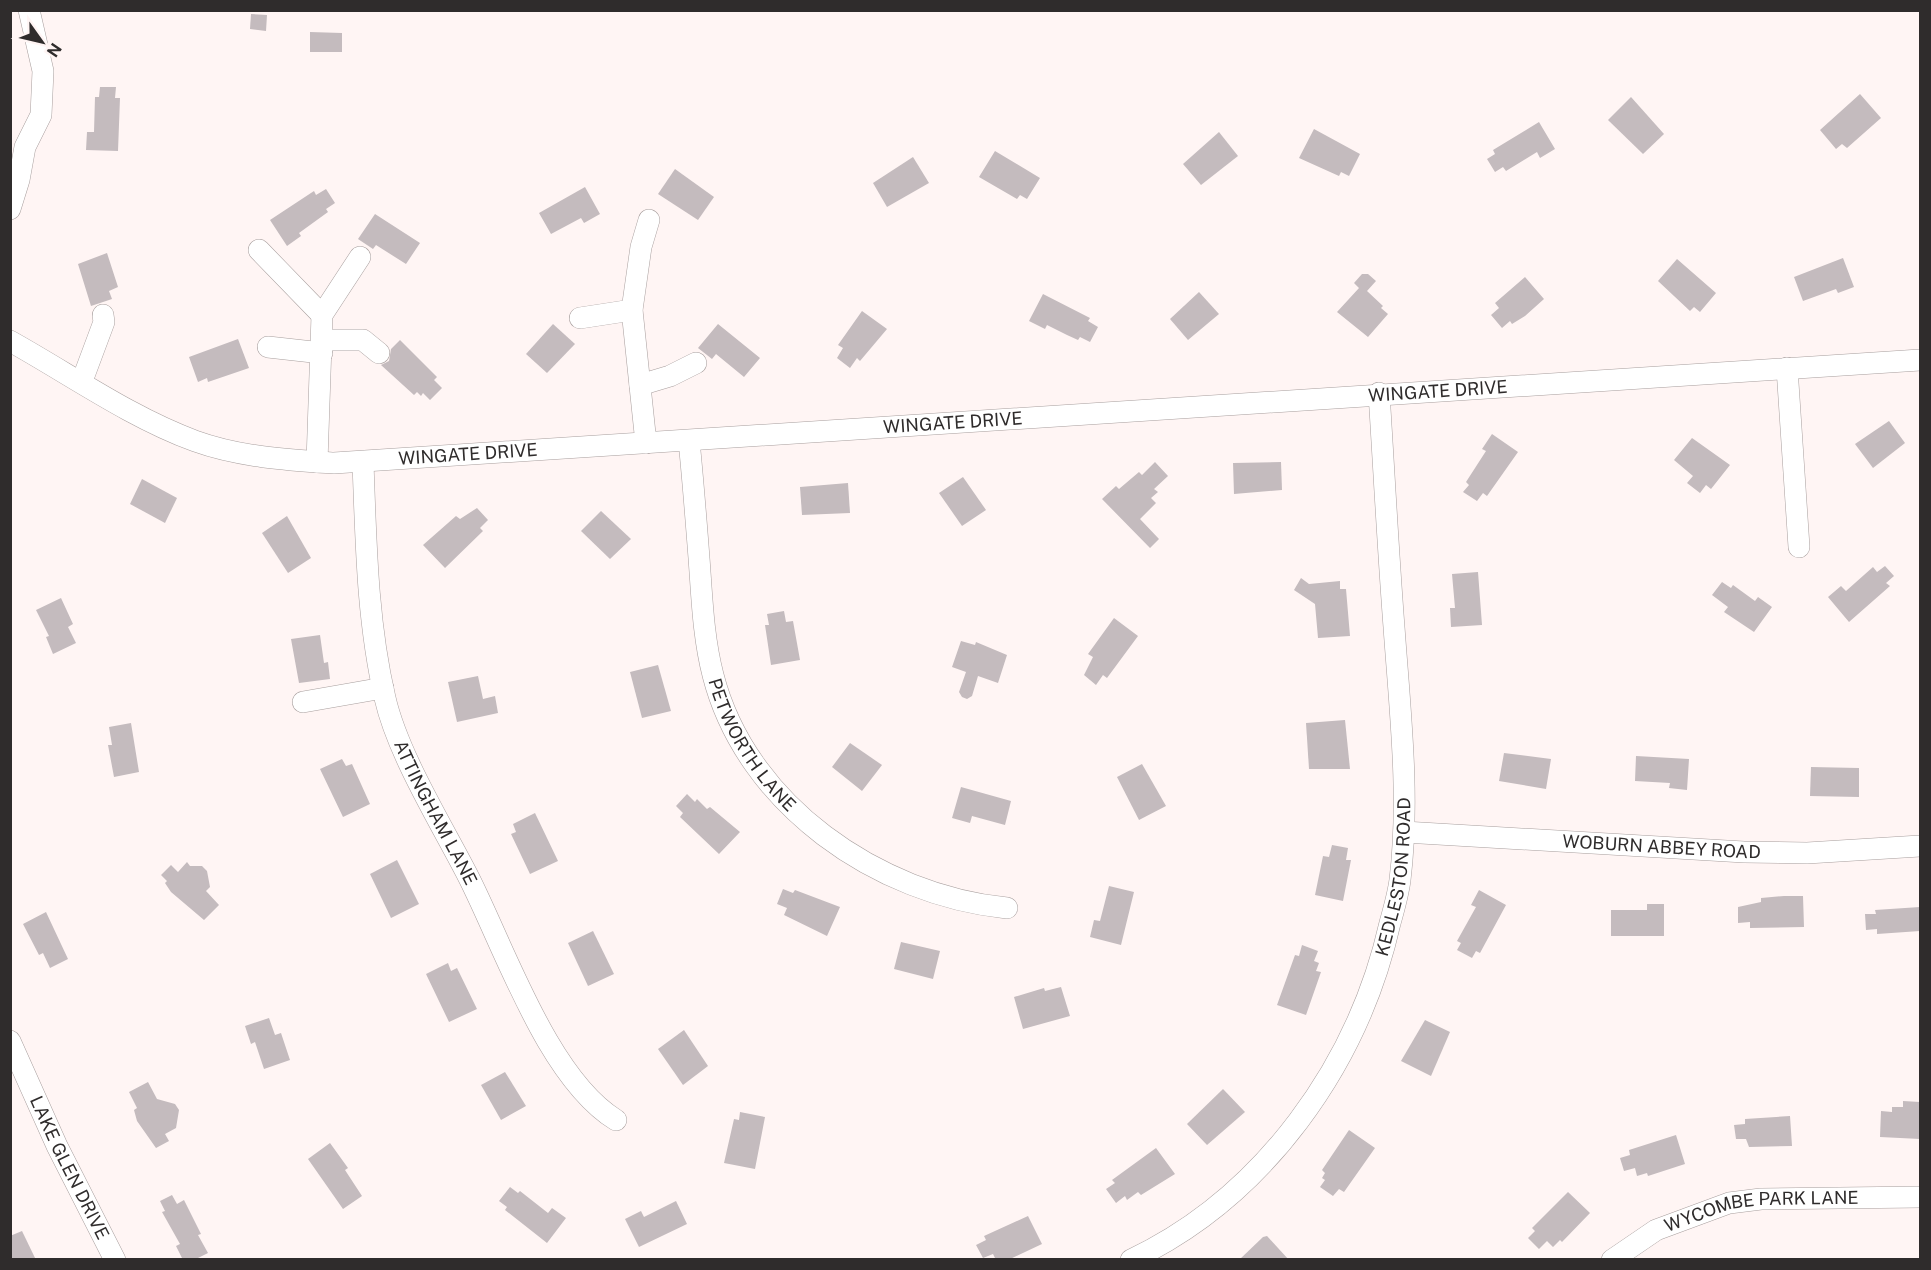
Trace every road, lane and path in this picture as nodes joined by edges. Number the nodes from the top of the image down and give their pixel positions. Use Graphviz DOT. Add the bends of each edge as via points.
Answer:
graph roads {
  1 [pos="29,10"];
  2 [pos="10,210"];
  3 [pos="649,220"];
  4 [pos="259,250"];
  5 [pos="360,256"];
  6 [pos="632,310"];
  7 [pos="103,315"];
  8 [pos="322,315"];
  9 [pos="580,318"];
  10 [pos="10,341"];
  11 [pos="322,346"];
  12 [pos="268,347"];
  13 [pos="379,353"];
  14 [pos="1920,360"];
  15 [pos="696,363"];
  16 [pos="1787,368"];
  17 [pos="82,381"];
  18 [pos="640,385"];
  19 [pos="1379,393"];
  20 [pos="689,441"];
  21 [pos="646,443"];
  22 [pos="317,462"];
  23 [pos="363,463"];
  24 [pos="1798,547"];
  25 [pos="382,688"];
  26 [pos="303,702"];
  27 [pos="1404,832"];
  28 [pos="1920,846"];
  29 [pos="1007,908"];
  30 [pos="10,1041"];
  31 [pos="615,1120"];
  32 [pos="1920,1197"];
  33 [pos="115,1260"];
  34 [pos="1131,1260"];
  35 [pos="1612,1260"];
  1 -- 2 [label="street" via="43,71 41,115 25,147"];
  3 -- 6 [label="street"];
  4 -- 8 [label="street"];
  5 -- 8 [label="street"];
  6 -- 9 [label="street"];
  6 -- 18 [label="street"];
  7 -- 17 [label="street" via="104,322"];
  8 -- 11 [label="street"];
  10 -- 17 [label="street, WINGATE DRIVE"];
  11 -- 12 [label="street"];
  11 -- 13 [label="street" via="363,340"];
  11 -- 22 [label="street"];
  14 -- 16 [label="street, WINGATE DRIVE"];
  15 -- 18 [label="street"];
  16 -- 19 [label="street, WINGATE DRIVE"];
  16 -- 24 [label="street"];
  17 -- 22 [label="street, WINGATE DRIVE" via="131,410 197,441 238,452"];
  18 -- 21 [label="street"];
  19 -- 20 [label="street, WINGATE DRIVE"];
  19 -- 27 [label="street, KEDLESTON ROAD" via="1401,725"];
  20 -- 21 [label="street, WINGATE DRIVE"];
  20 -- 29 [label="street, PETWORTH LANE" via="704,633 713,676 731,726 760,772 823,834 880,870 912,885 974,904"];
  21 -- 23 [label="street, WINGATE DRIVE"];
  22 -- 23 [label="street, WINGATE DRIVE"];
  23 -- 25 [label="street, ATTINGHAM LANE" via="372,620"];
  25 -- 26 [label="street"];
  25 -- 31 [label="street, ATTINGHAM LANE" via="412,768 489,918 527,1003 579,1087"];
  27 -- 28 [label="street, WOBURN ABBEY ROAD" via="1744,852 1807,853"];
  27 -- 34 [label="street, KEDLESTON ROAD" via="1400,883 1384,949 1363,1012 1334,1070 1296,1124 1253,1174 1192,1224"];
  30 -- 33 [label="street, LAKE GLEN DRIVE" via="57,1146"];
  32 -- 35 [label="street, WYCOMBE PARK LANE" via="1761,1198 1729,1203 1656,1230"];
}
